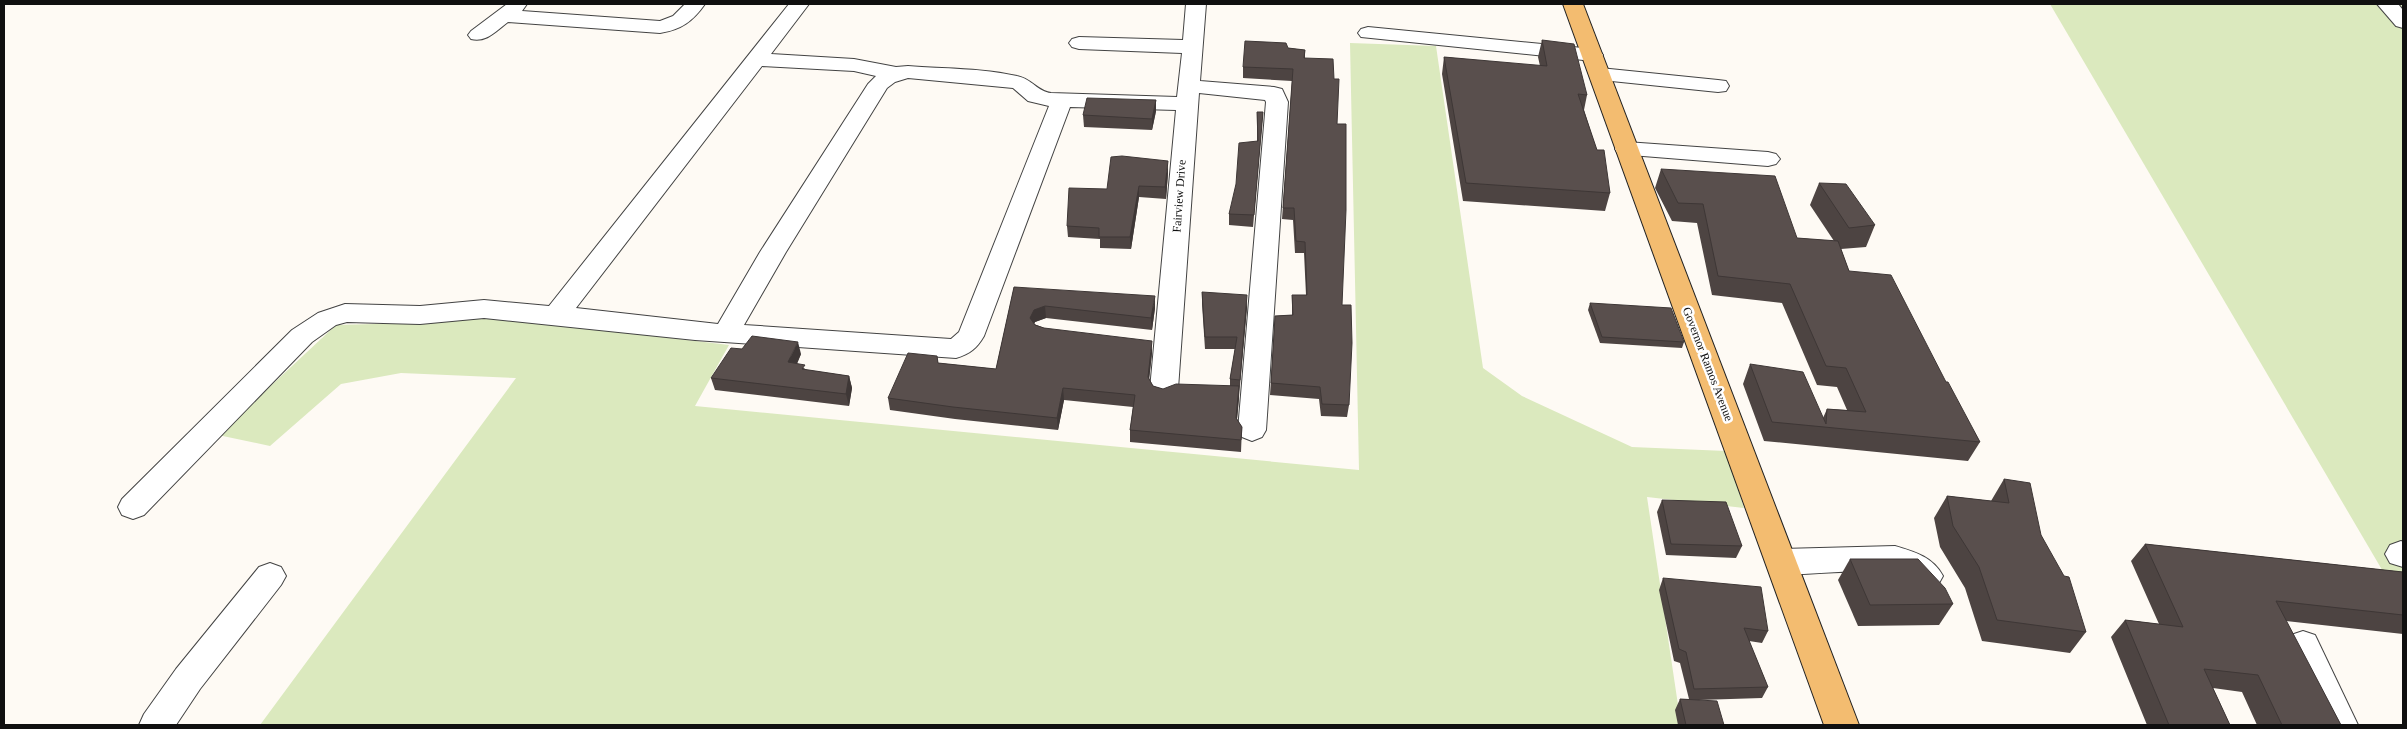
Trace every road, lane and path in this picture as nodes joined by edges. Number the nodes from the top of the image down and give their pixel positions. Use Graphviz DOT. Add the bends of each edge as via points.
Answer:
graph roads {
  1 [pos="695,4"];
  2 [pos="799,4"];
  3 [pos="1196,4"];
  4 [pos="1573,4"];
  5 [pos="2387,4"];
  6 [pos="511,10"];
  7 [pos="2403,22"];
  8 [pos="1368,33"];
  9 [pos="478,35"];
  10 [pos="1079,42"];
  11 [pos="1193,47"];
  12 [pos="757,59"];
  13 [pos="1596,64"];
  14 [pos="896,73"];
  15 [pos="1718,86"];
  16 [pos="1188,95"];
  17 [pos="1062,100"];
  18 [pos="1626,149"];
  19 [pos="1768,159"];
  20 [pos="556,315"];
  21 [pos="726,333"];
  22 [pos="1140,340"];
  23 [pos="1168,343"];
  24 [pos="1164,389"];
  25 [pos="1252,430"];
  26 [pos="133,507"];
  27 [pos="1782,562"];
  28 [pos="270,576"];
  29 [pos="1941,598"];
  30 [pos="2302,645"];
  31 [pos="156,725"];
  32 [pos="1842,725"];
  33 [pos="2341,725"];
  1 -- 6 [label="street" via="682,20 672,26 660,27"];
  2 -- 12 [label="street"];
  3 -- 11 [label="street, Fairview Drive"];
  4 -- 13 [label="main road, Governor Ramos Avenue"];
  5 -- 7 [label="street"];
  6 -- 9 [label="street"];
  8 -- 13 [label="street"];
  10 -- 11 [label="street"];
  11 -- 16 [label="street, Fairview Drive"];
  12 -- 14 [label="street" via="854,65"];
  12 -- 20 [label="street"];
  13 -- 15 [label="street"];
  13 -- 18 [label="main road, Governor Ramos Avenue"];
  14 -- 17 [label="street" via="1022,83 1033,95"];
  14 -- 21 [label="street" via="879,84 802,204"];
  16 -- 17 [label="street"];
  16 -- 23 [label="street, Fairview Drive"];
  16 -- 25 [label="street" via="1266,92 1274,94 1277,102"];
  17 -- 21 [label="street" via="971,336 964,344 947,349"];
  18 -- 19 [label="street"];
  18 -- 27 [label="main road, Governor Ramos Avenue"];
  20 -- 21 [label="street"];
  20 -- 26 [label="street" via="484,309 420,315 345,313 327,319 302,336"];
  22 -- 23 [label="street"];
  23 -- 24 [label="street, Fairview Drive"];
  27 -- 29 [label="street" via="1895,559 1910,564 1929,577"];
  27 -- 32 [label="main road, Governor Ramos Avenue"];
  28 -- 31 [label="street" via="188,679"];
  30 -- 33 [label="street"];
}
